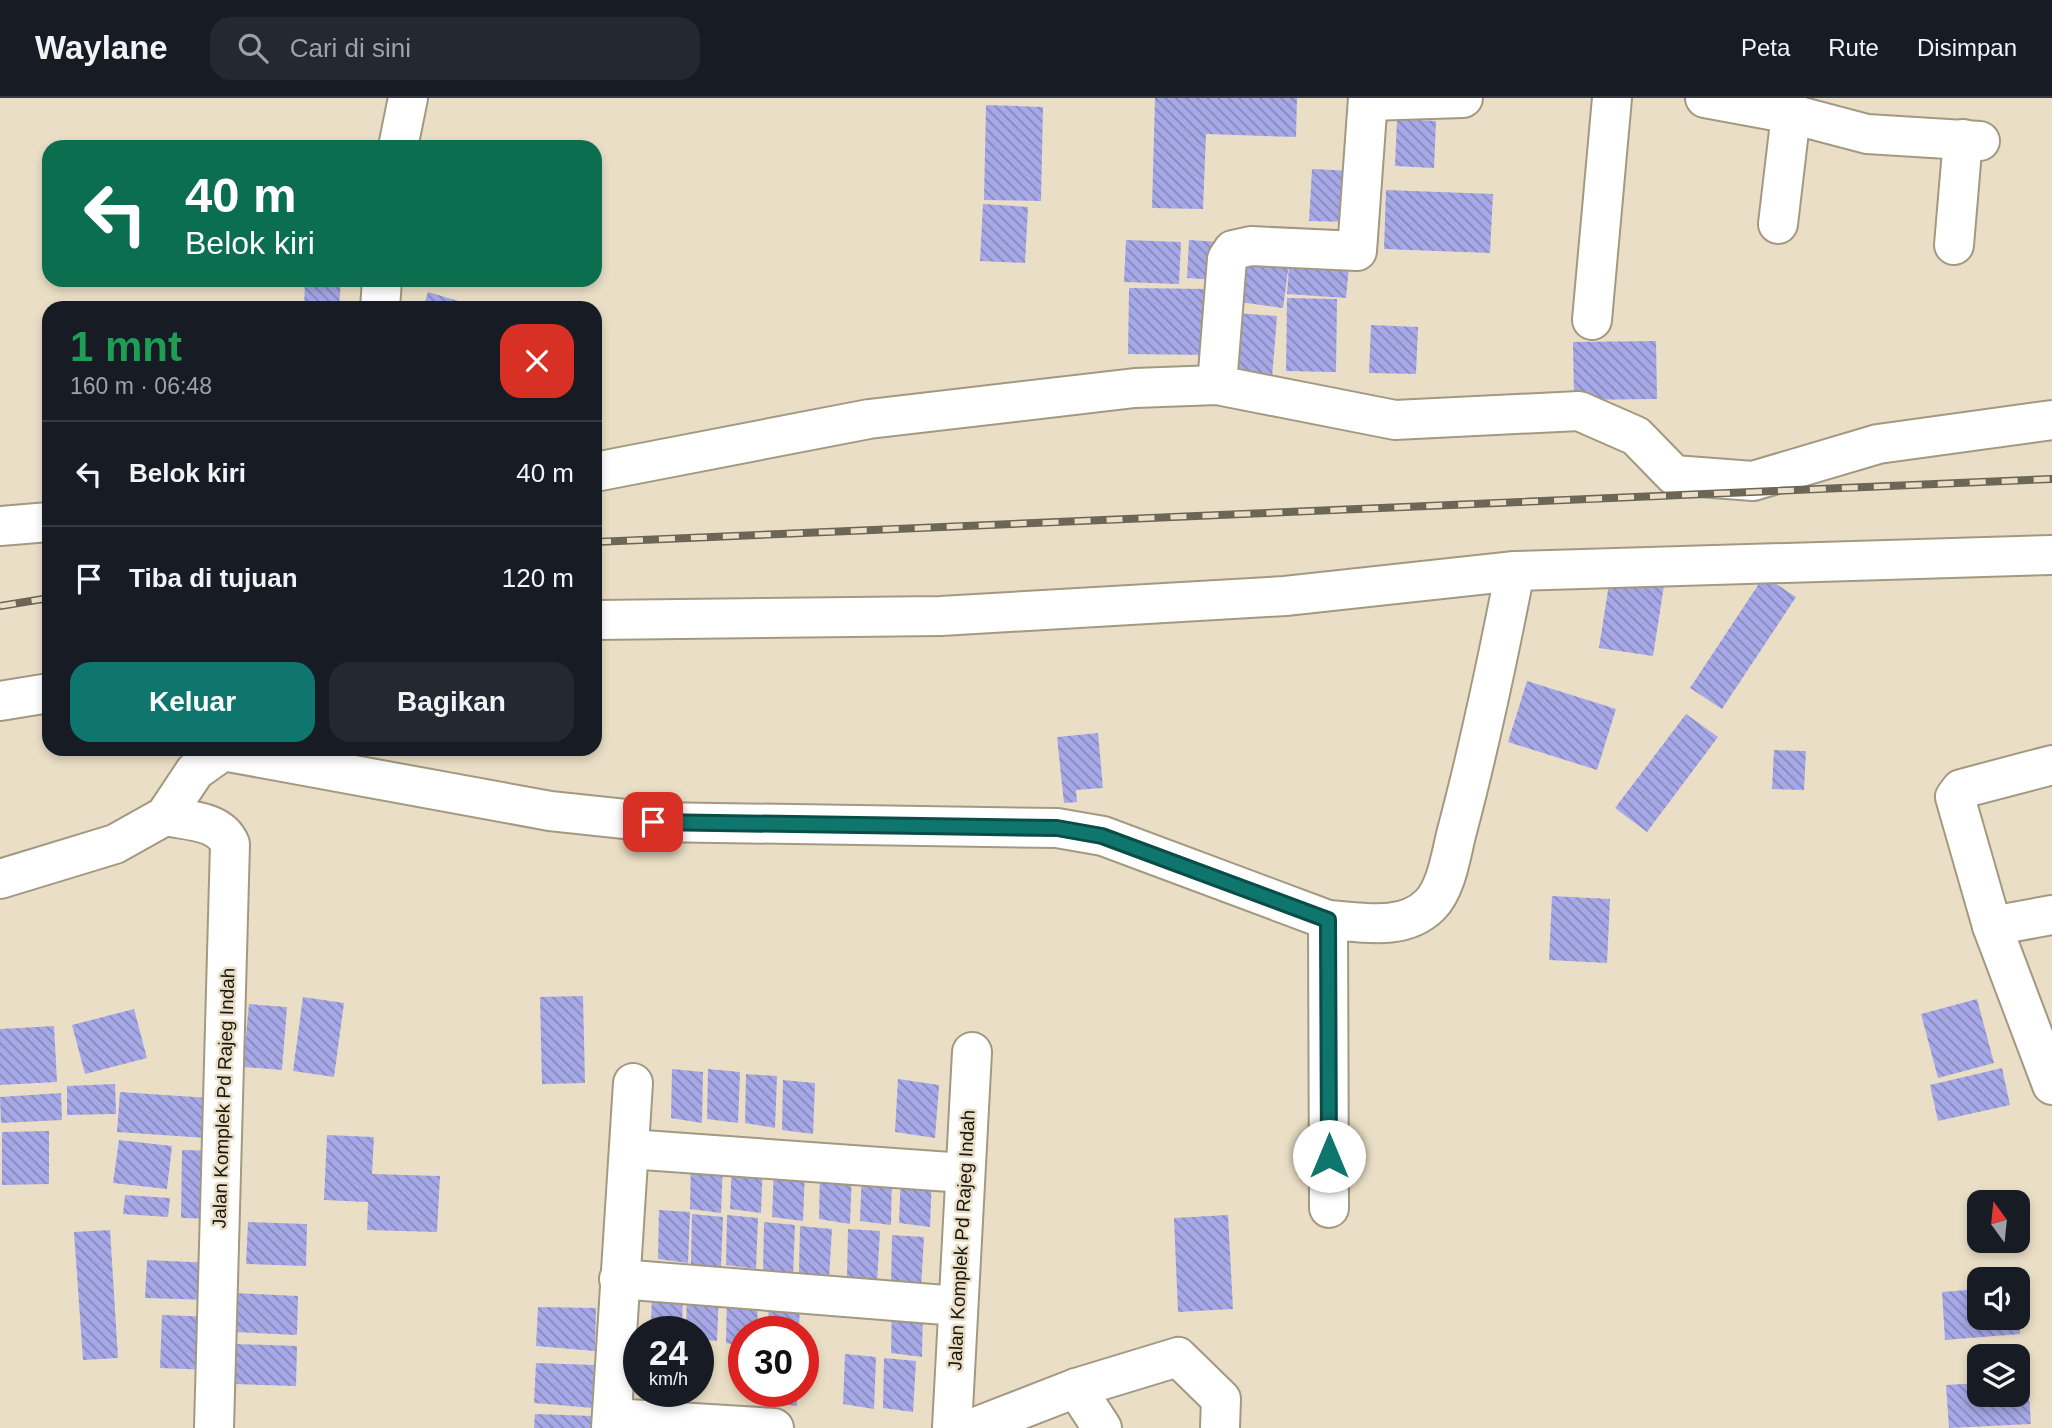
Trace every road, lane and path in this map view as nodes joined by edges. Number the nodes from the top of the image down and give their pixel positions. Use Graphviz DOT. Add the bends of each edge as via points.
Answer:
graph roads {
  1 [pos="408,98"];
  2 [pos="1463,98"];
  3 [pos="1612,98"];
  4 [pos="1705,98"];
  5 [pos="1368,100"];
  6 [pos="1791,114"];
  7 [pos="399,140"];
  8 [pos="1778,224"];
  9 [pos="1954,245"];
  10 [pos="1592,320"];
  11 [pos="1217,385"];
  12 [pos="2052,420"];
  13 [pos="602,471"];
  14 [pos="42,523"];
  15 [pos="0,526"];
  16 [pos="2052,555"];
  17 [pos="1515,571"];
  18 [pos="602,620"];
  19 [pos="42,694"];
  20 [pos="0,701"];
  21 [pos="216,756"];
  22 [pos="250,756"];
  23 [pos="2052,765"];
  24 [pos="165,816"];
  25 [pos="0,879"];
  26 [pos="2052,915"];
  27 [pos="1328,920"];
  28 [pos="1992,926"];
  29 [pos="972,1052"];
  30 [pos="2050,1078"];
  31 [pos="633,1083"];
  32 [pos="629,1149"];
  33 [pos="964,1173"];
  34 [pos="1329,1208"];
  35 [pos="619,1279"];
  36 [pos="958,1306"];
  37 [pos="1076,1388"];
  38 [pos="611,1423"];
  39 [pos="214,1428"];
  40 [pos="774,1428"];
  41 [pos="952,1428"];
  42 [pos="973,1428"];
  43 [pos="1102,1428"];
  44 [pos="1220,1428"];
  1 -- 7 [label="street"];
  2 -- 5 [label="street"];
  3 -- 10 [label="street"];
  4 -- 6 [label="street"];
  5 -- 11 [label="street" via="1357,251 1251,246 1233,250 1227,259"];
  6 -- 8 [label="street"];
  6 -- 9 [label="street" via="1867,134 1972,140"];
  11 -- 12 [label="street" via="1395,420 1578,411 1636,436 1674,475 1753,481 1878,444"];
  11 -- 13 [label="street" via="1136,388 869,419"];
  14 -- 15 [label="street"];
  16 -- 17 [label="street"];
  17 -- 18 [label="street" via="1285,596 941,616"];
  17 -- 27 [label="street" via="1480,745 1444,880 1431,905 1410,919 1385,924"];
  19 -- 20 [label="street"];
  21 -- 24 [label="street" via="195,771"];
  22 -- 27 [label="street" via="550,811 653,822 1057,828 1102,836"];
  23 -- 28 [label="street" via="1956,792"];
  24 -- 25 [label="street" via="115,844"];
  24 -- 39 [label="street, Jalan Komplek Pd Rajeg Indah" via="214,826 227,835 230,844"];
  26 -- 28 [label="street"];
  27 -- 34 [label="street"];
  28 -- 30 [label="street"];
  29 -- 33 [label="street, Jalan Komplek Pd Rajeg Indah"];
  31 -- 32 [label="street"];
  32 -- 33 [label="street"];
  32 -- 35 [label="street"];
  33 -- 36 [label="street, Jalan Komplek Pd Rajeg Indah"];
  35 -- 36 [label="street"];
  35 -- 38 [label="street"];
  36 -- 41 [label="street, Jalan Komplek Pd Rajeg Indah"];
  37 -- 42 [label="street"];
  37 -- 43 [label="street"];
  37 -- 44 [label="street" via="1178,1357 1221,1399"];
  38 -- 40 [label="street"];
}
